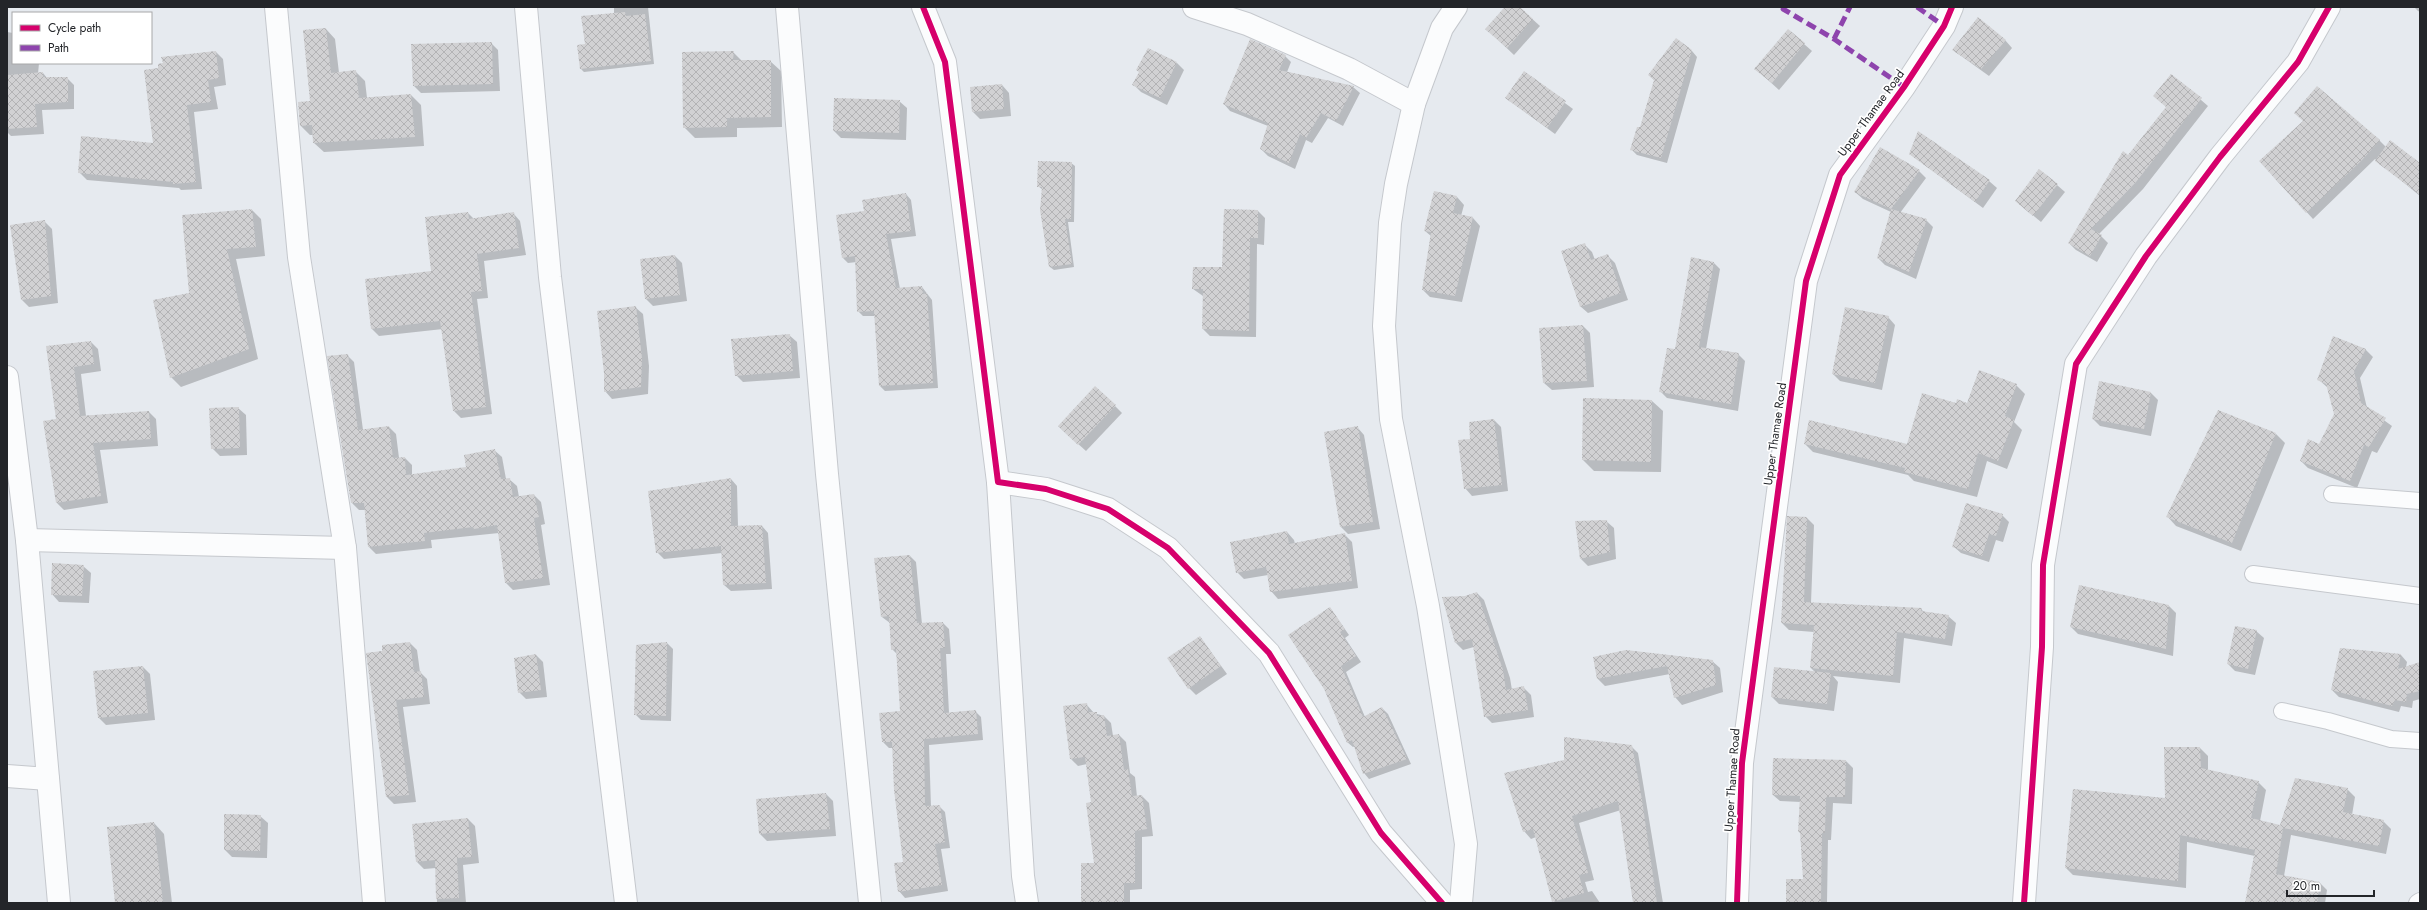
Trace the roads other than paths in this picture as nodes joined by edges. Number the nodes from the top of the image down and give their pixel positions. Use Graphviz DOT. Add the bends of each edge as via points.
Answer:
graph roads {
  1 [pos="276,7"];
  2 [pos="526,7"];
  3 [pos="787,7"];
  4 [pos="923,7"];
  5 [pos="1194,7"];
  6 [pos="1456,7"];
  7 [pos="1952,7"];
  8 [pos="2329,7"];
  9 [pos="1414,104"];
  10 [pos="7,377"];
  11 [pos="998,482"];
  12 [pos="2332,494"];
  13 [pos="2420,501"];
  14 [pos="27,540"];
  15 [pos="345,548"];
  16 [pos="2253,574"];
  17 [pos="2420,596"];
  18 [pos="2282,711"];
  19 [pos="2420,741"];
  20 [pos="7,776"];
  21 [pos="48,779"];
  22 [pos="2420,901"];
  23 [pos="59,903"];
  24 [pos="374,903"];
  25 [pos="626,903"];
  26 [pos="870,903"];
  27 [pos="1027,903"];
  28 [pos="1442,903"];
  29 [pos="1461,903"];
  30 [pos="1737,903"];
  31 [pos="2024,903"];
  32 [pos="2417,903"];
  1 -- 15 [label="street" via="299,257"];
  2 -- 25 [label="street" via="550,277"];
  3 -- 26 [label="street" via="828,482"];
  4 -- 11 [label="street" via="945,62"];
  5 -- 9 [label="street" via="1247,24 1349,70"];
  6 -- 9 [label="street" via="1442,28"];
  7 -- 30 [label="street, Upper Thamae Road" via="1944,26 1904,87 1840,175 1806,280 1742,764"];
  8 -- 31 [label="street" via="2298,62 2220,157 2146,256 2076,364 2043,565 2042,647"];
  9 -- 29 [label="street" via="1390,223 1384,326 1392,418 1428,606 1466,844"];
  10 -- 14 [label="street"];
  11 -- 27 [label="street" via="1023,876"];
  11 -- 28 [label="street" via="1046,489 1108,509 1168,548 1269,653 1381,833"];
  12 -- 13 [label="lane"];
  14 -- 15 [label="street"];
  14 -- 21 [label="street"];
  15 -- 24 [label="street"];
  16 -- 17 [label="lane"];
  18 -- 19 [label="lane" via="2391,739"];
  20 -- 21 [label="street"];
  21 -- 23 [label="street"];
  22 -- 32 [label="lane"];
}
